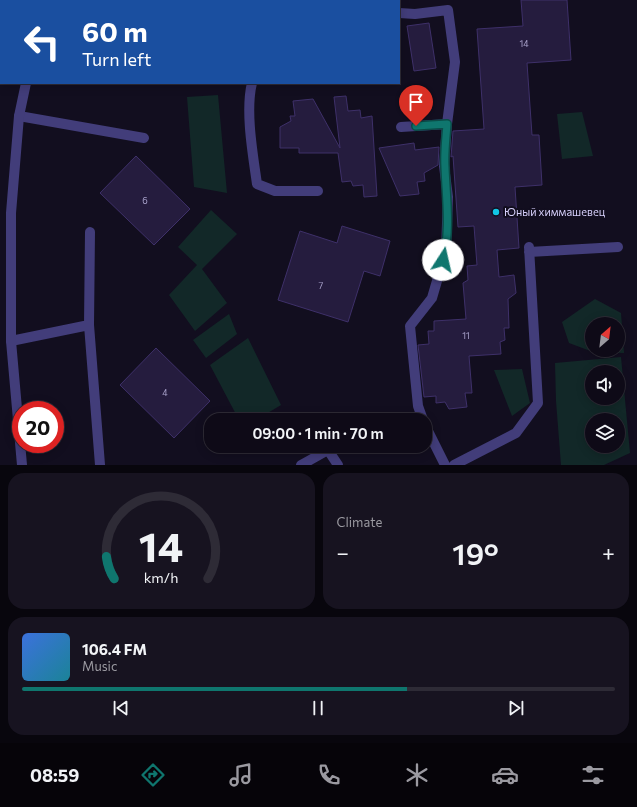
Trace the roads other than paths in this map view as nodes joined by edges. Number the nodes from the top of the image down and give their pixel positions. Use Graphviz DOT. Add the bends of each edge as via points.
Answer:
graph roads {
  1 [pos="449,5"];
  2 [pos="400,13"];
  3 [pos="26,84"];
  4 [pos="252,84"];
  5 [pos="19,116"];
  6 [pos="447,124"];
  7 [pos="401,127"];
  8 [pos="144,138"];
  9 [pos="318,191"];
  10 [pos="90,232"];
  11 [pos="618,247"];
  12 [pos="89,325"];
  13 [pos="11,341"];
  14 [pos="420,413"];
  15 [pos="432,439"];
  16 [pos="22,465"];
  17 [pos="100,465"];
  18 [pos="301,465"];
  19 [pos="338,465"];
  20 [pos="445,465"];
  21 [pos="454,465"];
  1 -- 2 [label="street" via="415,14"];
  1 -- 6 [label="street" via="455,62"];
  3 -- 5 [label="street"];
  4 -- 9 [label="street" via="249,94 252,152 258,184 275,191"];
  5 -- 8 [label="street"];
  5 -- 13 [label="street" via="11,212"];
  6 -- 7 [label="street"];
  6 -- 14 [label="street" via="444,166 448,197 446,250 432,298 410,326"];
  10 -- 12 [label="street"];
  11 -- 21 [label="street" via="529,249 538,403 516,433"];
  12 -- 13 [label="street"];
  12 -- 17 [label="street"];
  13 -- 16 [label="street"];
  15 -- 20 [label="street"];
  18 -- 19 [label="street" via="328,450"];
}
